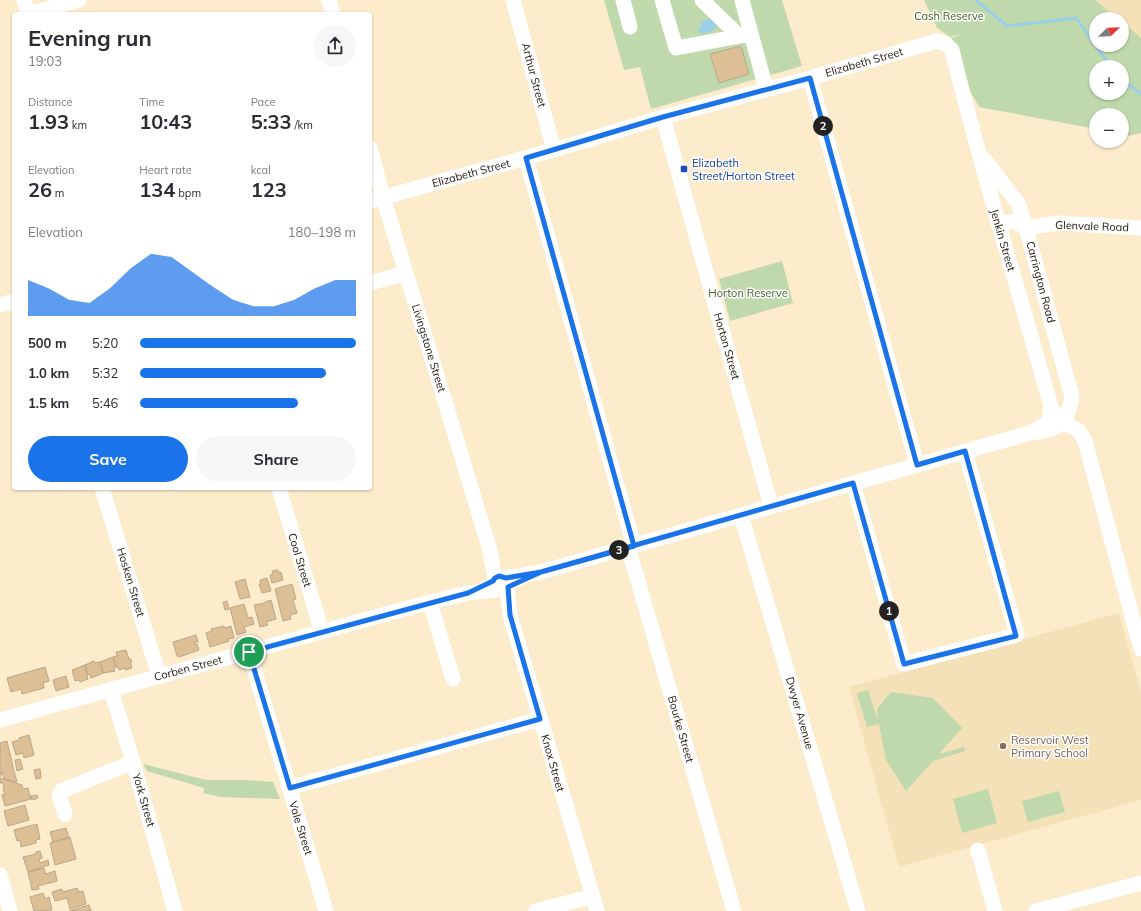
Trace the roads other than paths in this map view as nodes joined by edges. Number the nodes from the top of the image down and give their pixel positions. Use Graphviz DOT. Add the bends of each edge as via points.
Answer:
graph roads {
  1 [pos="24,0"];
  2 [pos="79,0"];
  3 [pos="329,0"];
  4 [pos="513,0"];
  5 [pos="623,0"];
  6 [pos="662,0"];
  7 [pos="702,0"];
  8 [pos="742,0"];
  9 [pos="28,12"];
  10 [pos="36,12"];
  11 [pos="332,12"];
  12 [pos="630,27"];
  13 [pos="745,35"];
  14 [pos="942,42"];
  15 [pos="810,78"];
  16 [pos="766,89"];
  17 [pos="663,117"];
  18 [pos="554,150"];
  19 [pos="979,153"];
  20 [pos="526,158"];
  21 [pos="372,163"];
  22 [pos="377,199"];
  23 [pos="998,224"];
  24 [pos="1026,228"];
  25 [pos="1141,228"];
  26 [pos="406,273"];
  27 [pos="372,282"];
  28 [pos="12,302"];
  29 [pos="0,305"];
  30 [pos="1071,393"];
  31 [pos="1049,401"];
  32 [pos="1064,421"];
  33 [pos="1030,433"];
  34 [pos="965,451"];
  35 [pos="917,465"];
  36 [pos="853,483"];
  37 [pos="103,490"];
  38 [pos="280,490"];
  39 [pos="771,506"];
  40 [pos="741,515"];
  41 [pos="631,546"];
  42 [pos="501,584"];
  43 [pos="430,602"];
  44 [pos="322,632"];
  45 [pos="1140,641"];
  46 [pos="249,652"];
  47 [pos="159,676"];
  48 [pos="453,679"];
  49 [pos="111,690"];
  50 [pos="540,719"];
  51 [pos="0,720"];
  52 [pos="133,762"];
  53 [pos="290,788"];
  54 [pos="65,814"];
  55 [pos="978,850"];
  56 [pos="0,875"];
  57 [pos="1141,883"];
  58 [pos="592,896"];
  59 [pos="10,911"];
  60 [pos="175,911"];
  61 [pos="326,911"];
  62 [pos="536,911"];
  63 [pos="597,911"];
  64 [pos="734,911"];
  65 [pos="858,911"];
  66 [pos="995,911"];
  67 [pos="1036,911"];
  1 -- 9 [label="street"];
  2 -- 10 [label="street"];
  3 -- 11 [label="street"];
  4 -- 18 [label="street, Arthur Street"];
  5 -- 12 [label="street"];
  6 -- 13 [label="street" via="676,48"];
  7 -- 13 [label="street"];
  8 -- 13 [label="street"];
  13 -- 16 [label="street"];
  14 -- 15 [label="street, Elizabeth Street" via="937,41"];
  14 -- 19 [label="street, Jenkin Street" via="952,50"];
  15 -- 16 [label="street, Elizabeth Street"];
  15 -- 35 [label="street"];
  16 -- 17 [label="street, Elizabeth Street"];
  17 -- 18 [label="street, Elizabeth Street"];
  17 -- 39 [label="street, Horton Street"];
  18 -- 20 [label="street, Elizabeth Street"];
  19 -- 23 [label="street, Jenkin Street"];
  19 -- 24 [label="street, Carrington Road" via="1018,203"];
  20 -- 22 [label="street, Elizabeth Street"];
  20 -- 41 [label="street, Bourke Street"];
  21 -- 22 [label="street, Livingstone Street"];
  22 -- 26 [label="street, Livingstone Street"];
  23 -- 24 [label="street, Glenvale Road" via="1014,221"];
  23 -- 31 [label="street, Jenkin Street"];
  24 -- 25 [label="street, Glenvale Road" via="1058,223"];
  24 -- 30 [label="street, Carrington Road"];
  26 -- 27 [label="street"];
  26 -- 42 [label="street, Livingstone Street"];
  28 -- 29 [label="street"];
  30 -- 31 [label="street"];
  30 -- 32 [label="street, Carrington Road" via="1070,410"];
  31 -- 32 [label="street"];
  31 -- 33 [label="street, Jenkin Street" via="1049,419"];
  32 -- 33 [label="street" via="1053,429"];
  32 -- 45 [label="street" via="1078,430 1085,441"];
  33 -- 34 [label="street, Corben Street"];
  34 -- 35 [label="street, Corben Street"];
  34 -- 36 [label="street" via="1016,636 904,664"];
  35 -- 36 [label="street, Corben Street"];
  36 -- 39 [label="street, Corben Street"];
  37 -- 47 [label="street, Hosken Street"];
  38 -- 44 [label="street, Cool Street"];
  39 -- 40 [label="street, Corben Street"];
  40 -- 41 [label="street, Corben Street"];
  40 -- 65 [label="street, Dwyer Avenue"];
  41 -- 42 [label="street, Corben Street"];
  41 -- 64 [label="street, Bourke Street"];
  42 -- 43 [label="street, Corben Street"];
  42 -- 50 [label="street, Knox Street"];
  43 -- 44 [label="street, Corben Street"];
  43 -- 48 [label="street"];
  44 -- 46 [label="street, Corben Street"];
  46 -- 47 [label="street, Corben Street"];
  46 -- 53 [label="street, Vale Street"];
  47 -- 49 [label="street, Corben Street"];
  49 -- 51 [label="street, Corben Street"];
  49 -- 52 [label="street, York Street"];
  50 -- 53 [label="street"];
  50 -- 58 [label="street, Knox Street"];
  52 -- 54 [label="street" via="61,791 59,795"];
  52 -- 60 [label="street, York Street"];
  53 -- 61 [label="street, Vale Street"];
  55 -- 66 [label="street"];
  56 -- 59 [label="street"];
  57 -- 67 [label="street"];
  58 -- 62 [label="street"];
  58 -- 63 [label="street, Knox Street"];
}
